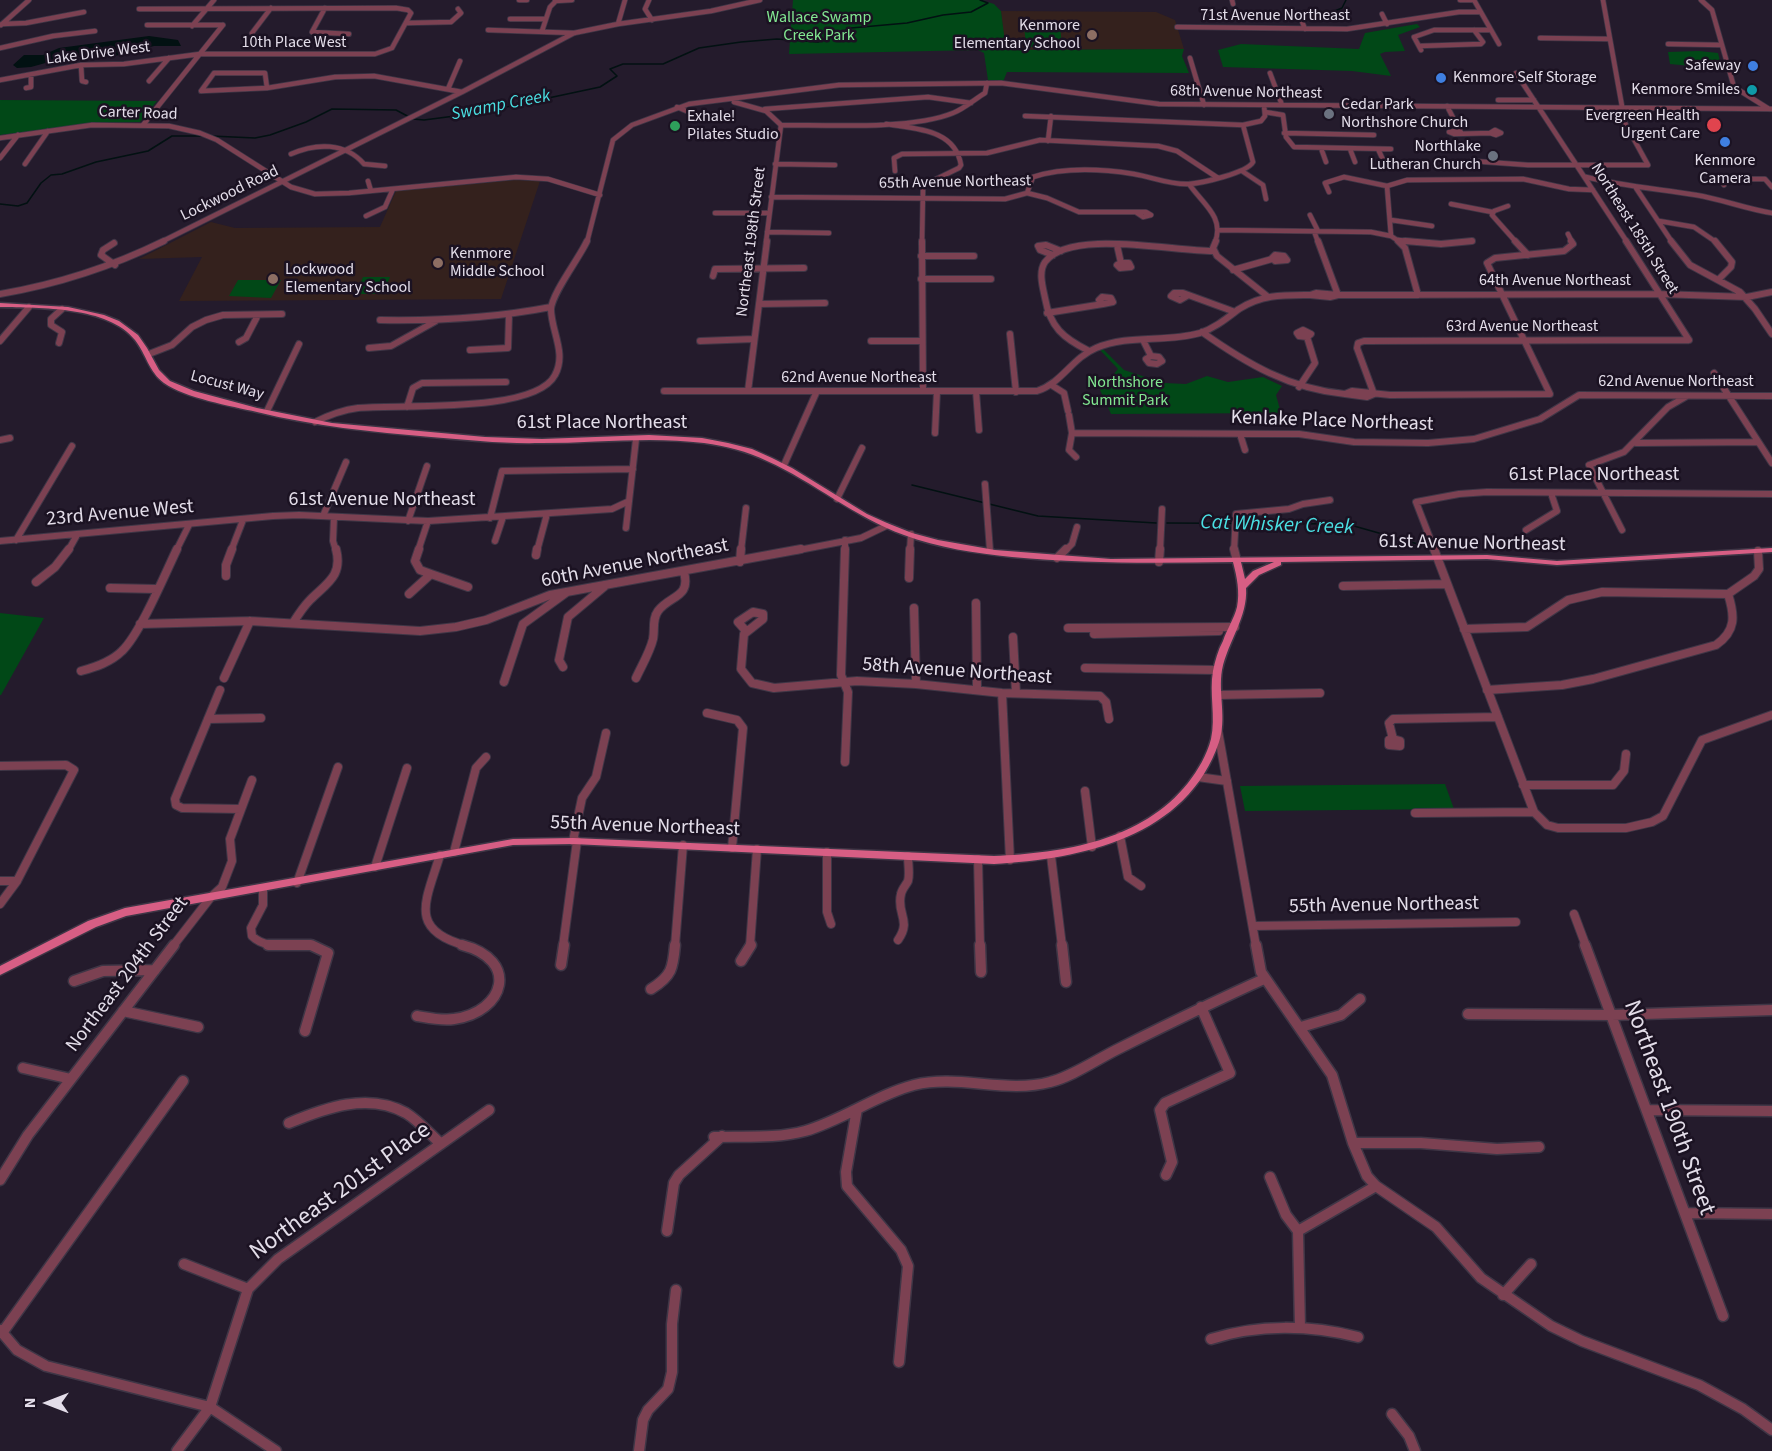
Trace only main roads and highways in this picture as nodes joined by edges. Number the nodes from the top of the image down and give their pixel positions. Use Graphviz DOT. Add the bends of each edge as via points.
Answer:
graph roads {
  1 [pos="0,305"];
  2 [pos="298,419"];
  3 [pos="886,526"];
  4 [pos="1772,550"];
  5 [pos="1287,560"];
  6 [pos="1237,561"];
  7 [pos="1243,586"];
  8 [pos="0,970"];
  1 -- 2 [label="main road, Locust Way" via="62,309 117,323 133,333 158,374 173,385 194,394"];
  2 -- 3 [label="main road, 61st Place Northeast" via="490,440 685,439 723,444 784,465"];
  3 -- 6 [label="main road, 61st Avenue Northeast" via="990,551 1057,558"];
  4 -- 5 [label="main road, 61st Avenue Northeast" via="1557,563 1487,557"];
  5 -- 6 [label="main road, 61st Avenue Northeast"];
  5 -- 7 [label="main road" via="1262,569"];
  6 -- 7 [label="main road"];
  7 -- 8 [label="main road, 55th Avenue Northeast" via="1243,604 1217,670 1218,727 1198,777 1169,808 1120,837 1092,847 1010,860 575,841 513,842 149,907 111,917"];
}
